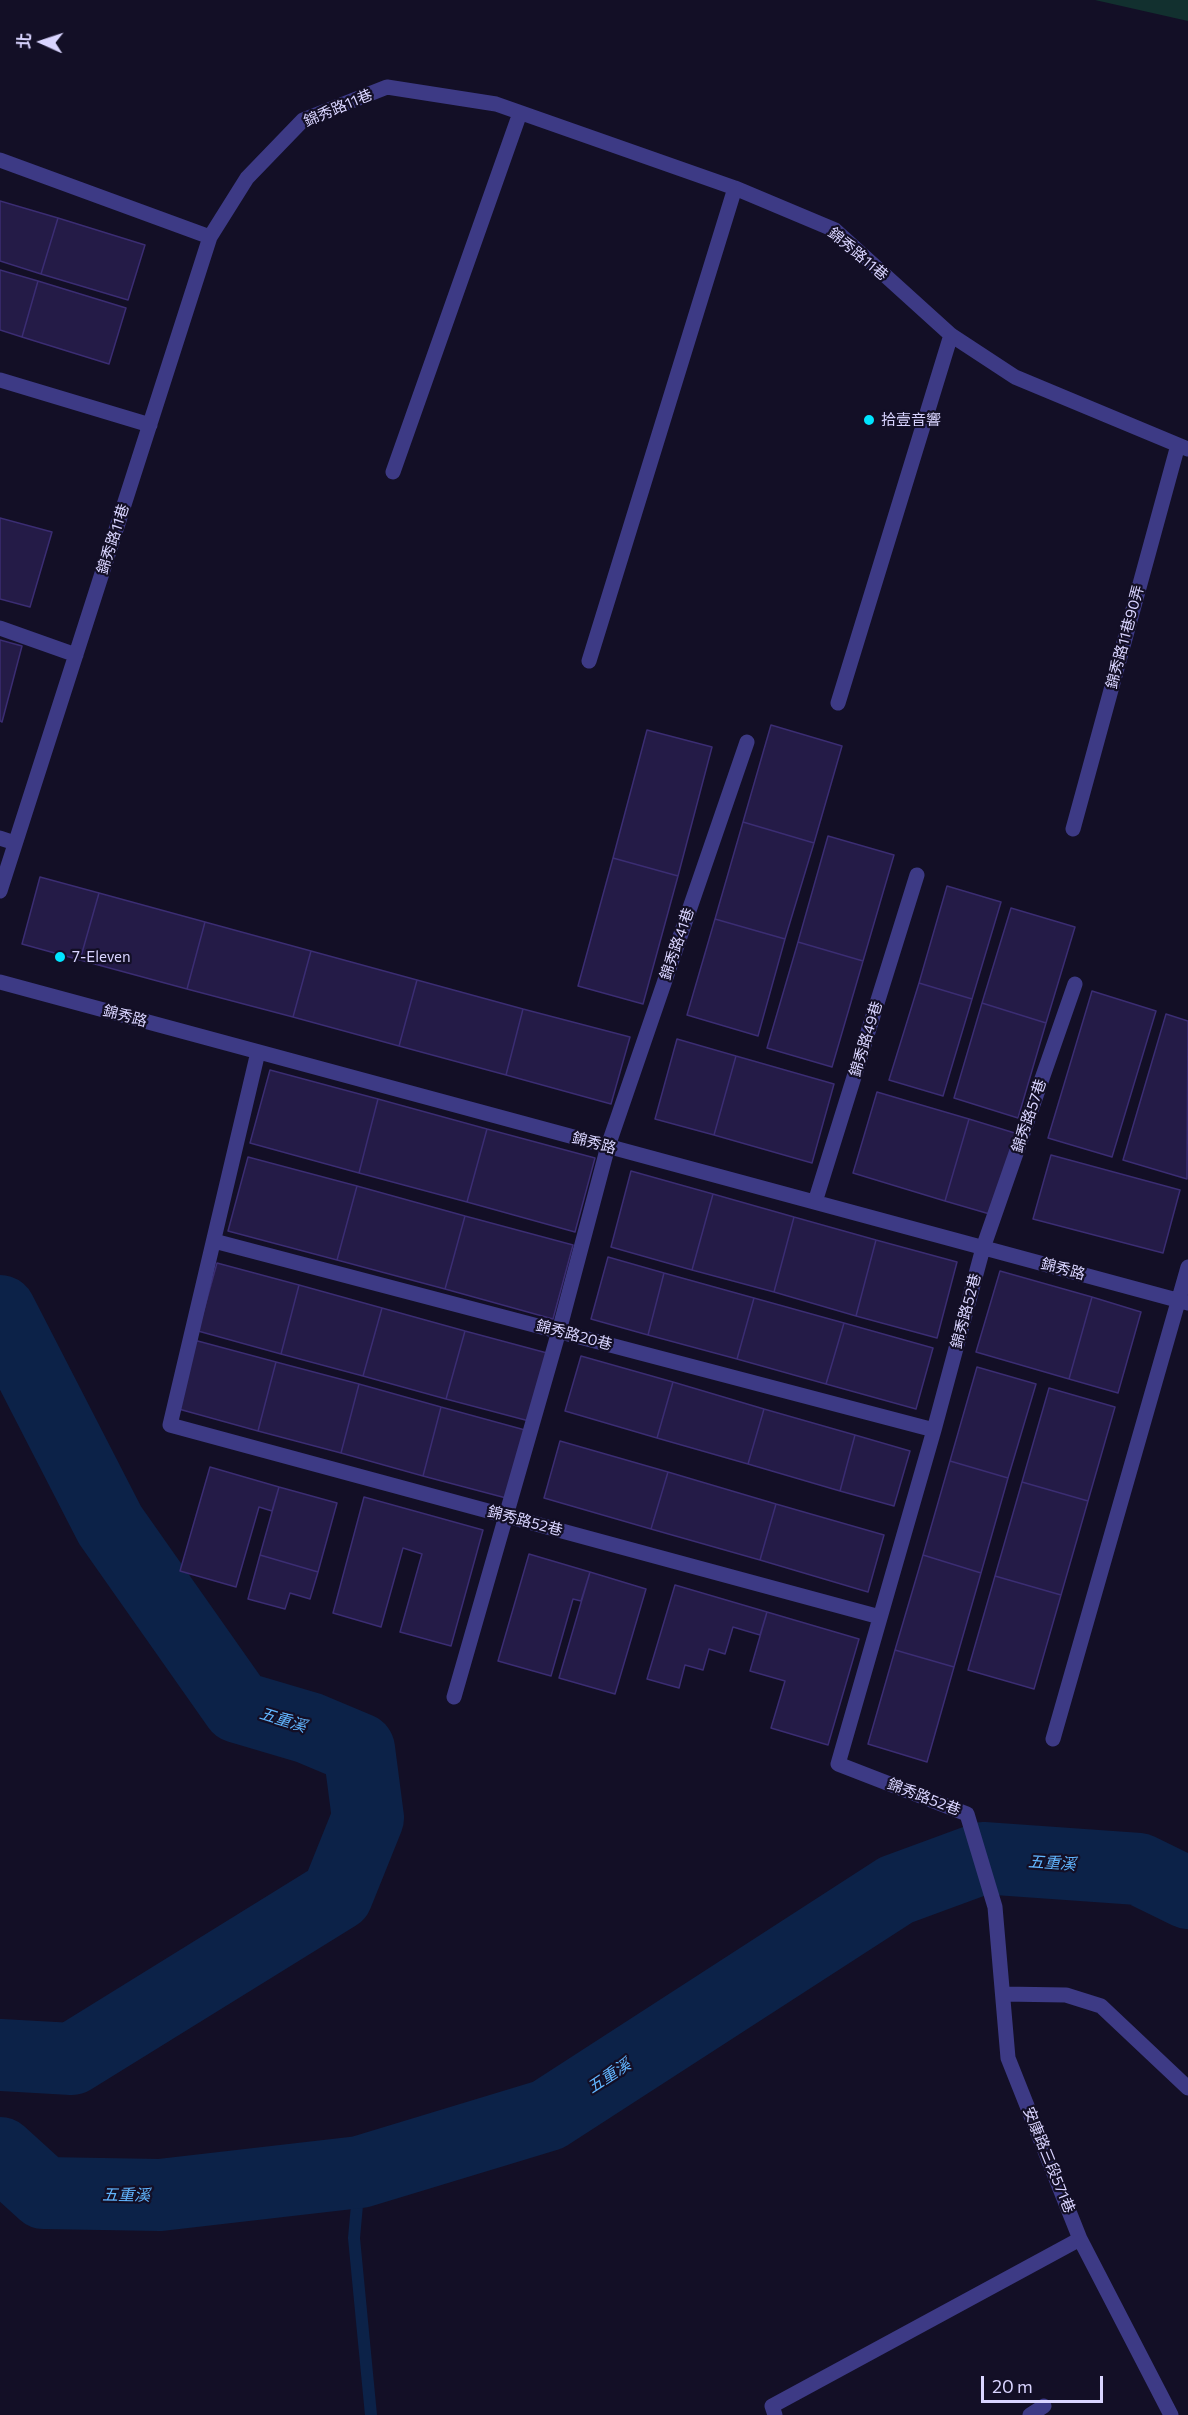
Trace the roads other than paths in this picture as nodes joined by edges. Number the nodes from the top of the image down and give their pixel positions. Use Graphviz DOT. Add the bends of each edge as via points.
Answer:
graph roads {
  1 [pos="520,113"];
  2 [pos="0,160"];
  3 [pos="735,188"];
  4 [pos="210,237"];
  5 [pos="951,335"];
  6 [pos="0,380"];
  7 [pos="150,425"];
  8 [pos="1183,447"];
  9 [pos="393,472"];
  10 [pos="0,628"];
  11 [pos="76,655"];
  12 [pos="589,662"];
  13 [pos="838,703"];
  14 [pos="747,742"];
  15 [pos="1073,829"];
  16 [pos="0,838"];
  17 [pos="15,843"];
  18 [pos="917,875"];
  19 [pos="0,891"];
  20 [pos="0,982"];
  21 [pos="1075,984"];
  22 [pos="258,1052"];
  23 [pos="608,1146"];
  24 [pos="815,1202"];
  25 [pos="214,1241"];
  26 [pos="983,1248"];
  27 [pos="1188,1267"];
  28 [pos="1183,1301"];
  29 [pos="559,1331"];
  30 [pos="934,1430"];
  31 [pos="505,1516"];
  32 [pos="880,1617"];
  33 [pos="454,1697"];
  34 [pos="1053,1739"];
  35 [pos="973,1831"];
  36 [pos="1003,1994"];
  37 [pos="1188,2088"];
  38 [pos="1080,2239"];
  39 [pos="1044,2406"];
  40 [pos="775,2415"];
  41 [pos="1030,2415"];
  42 [pos="1171,2415"];
  1 -- 3 [label="street, 錦秀路11巷"];
  1 -- 4 [label="street, 錦秀路11巷" via="496,104 387,87 303,120 247,177"];
  1 -- 9 [label="street"];
  2 -- 4 [label="street"];
  3 -- 5 [label="street, 錦秀路11巷" via="835,230"];
  3 -- 12 [label="street"];
  4 -- 7 [label="street, 錦秀路11巷"];
  5 -- 8 [label="street, 錦秀路11巷" via="1015,377"];
  5 -- 13 [label="street"];
  6 -- 7 [label="street"];
  7 -- 11 [label="street, 錦秀路11巷"];
  8 -- 15 [label="street, 錦秀路11巷90弄"];
  10 -- 11 [label="street"];
  11 -- 17 [label="street, 錦秀路11巷"];
  14 -- 23 [label="street, 錦秀路41巷"];
  16 -- 17 [label="street"];
  17 -- 19 [label="street, 錦秀路11巷"];
  18 -- 24 [label="street, 錦秀路49巷"];
  20 -- 22 [label="street, 錦秀路"];
  21 -- 26 [label="street, 錦秀路57巷"];
  22 -- 23 [label="street, 錦秀路"];
  22 -- 25 [label="street"];
  23 -- 24 [label="street, 錦秀路"];
  23 -- 29 [label="street, 錦秀路41巷"];
  24 -- 26 [label="street, 錦秀路"];
  25 -- 29 [label="street, 錦秀路20巷"];
  25 -- 31 [label="street, 錦秀路52巷" via="170,1425"];
  26 -- 28 [label="street, 錦秀路"];
  26 -- 30 [label="street, 錦秀路52巷"];
  27 -- 28 [label="street"];
  28 -- 34 [label="street"];
  29 -- 30 [label="street, 錦秀路20巷"];
  29 -- 31 [label="street, 錦秀路41巷"];
  30 -- 32 [label="street, 錦秀路52巷"];
  31 -- 32 [label="street, 錦秀路52巷"];
  31 -- 33 [label="street, 錦秀路41巷"];
  32 -- 35 [label="street, 錦秀路52巷" via="838,1764 967,1814"];
  35 -- 36 [label="street, 安康路三段571巷" via="995,1907"];
  36 -- 37 [label="street" via="1066,1995 1101,2006"];
  36 -- 38 [label="street, 安康路三段571巷" via="1008,2058"];
  38 -- 40 [label="street" via="772,2406"];
  38 -- 42 [label="street, 安康路三段571巷"];
  39 -- 41 [label="street"];
}
